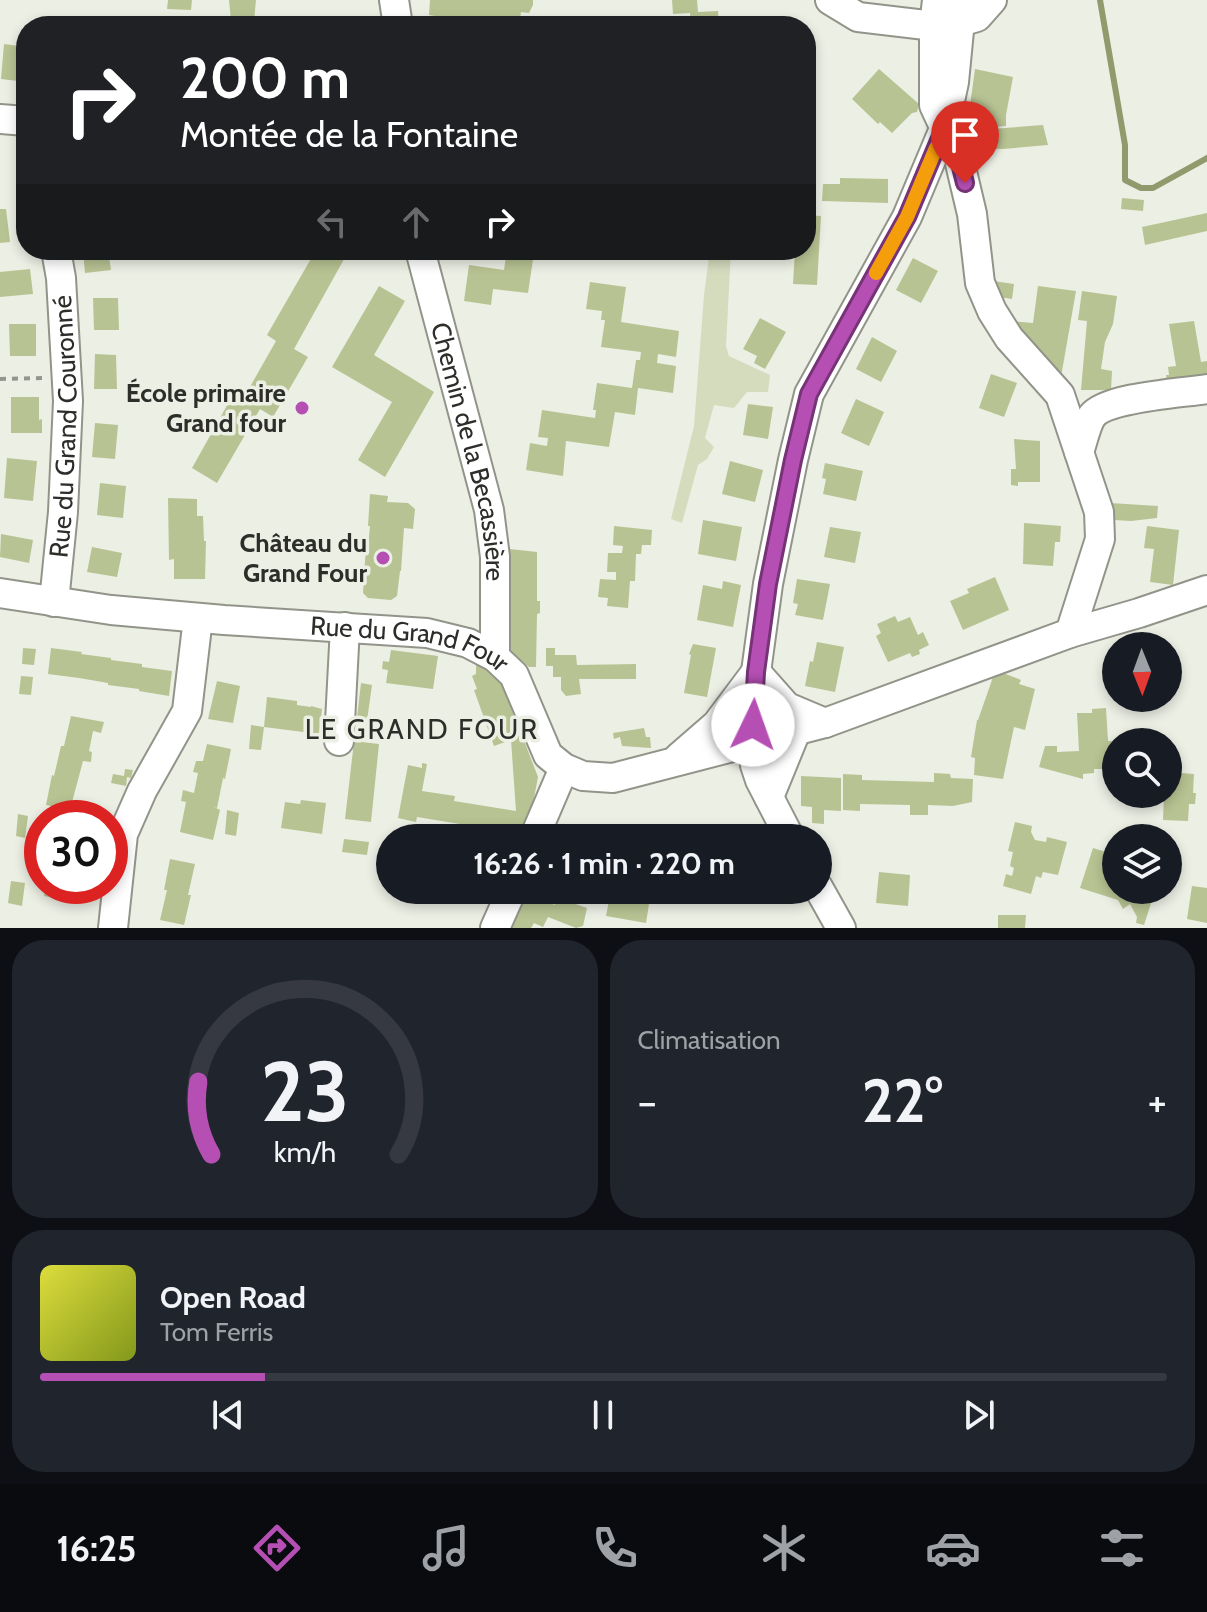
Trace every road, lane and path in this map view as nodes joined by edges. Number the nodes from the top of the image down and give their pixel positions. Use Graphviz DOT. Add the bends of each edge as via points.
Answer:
graph roads {
  1 [pos="830,0"];
  2 [pos="992,0"];
  3 [pos="948,12"];
  4 [pos="944,129"];
  5 [pos="58,260"];
  6 [pos="423,260"];
  7 [pos="67,377"];
  8 [pos="0,379"];
  9 [pos="1207,389"];
  10 [pos="1079,452"];
  11 [pos="1086,587"];
  12 [pos="1207,590"];
  13 [pos="0,593"];
  14 [pos="54,602"];
  15 [pos="1139,613"];
  16 [pos="198,618"];
  17 [pos="345,627"];
  18 [pos="1070,633"];
  19 [pos="495,657"];
  20 [pos="756,672"];
  21 [pos="825,723"];
  22 [pos="796,731"];
  23 [pos="339,741"];
  24 [pos="752,742"];
  25 [pos="674,761"];
  26 [pos="564,768"];
  27 [pos="769,797"];
  28 [pos="540,824"];
  29 [pos="783,824"];
  30 [pos="506,904"];
  31 [pos="828,904"];
  32 [pos="113,928"];
  33 [pos="495,928"];
  34 [pos="841,928"];
  1 -- 3 [label="street" via="858,17"];
  2 -- 3 [label="street" via="977,17"];
  3 -- 4 [label="street" via="954,82"];
  4 -- 10 [label="street" via="959,159 972,214 980,283 1009,338 1060,395"];
  4 -- 20 [label="street" via="907,217 809,394 768,584"];
  5 -- 7 [label="street, Rue du Grand Couronné"];
  6 -- 19 [label="street, Chemin de la Becassière" via="489,510 495,557"];
  7 -- 8 [label="path"];
  7 -- 14 [label="street, Rue du Grand Couronné"];
  9 -- 10 [label="street" via="1101,408 1091,418"];
  10 -- 11 [label="street" via="1099,512 1100,539"];
  11 -- 15 [label="street" via="1109,603"];
  11 -- 18 [label="street"];
  12 -- 15 [label="street"];
  13 -- 14 [label="street, Rue du Grand Four"];
  14 -- 16 [label="street, Rue du Grand Four"];
  15 -- 18 [label="street"];
  16 -- 17 [label="street, Rue du Grand Four"];
  16 -- 32 [label="street" via="187,711 123,834"];
  17 -- 19 [label="street, Rue du Grand Four" via="427,633 468,643"];
  17 -- 23 [label="street"];
  18 -- 21 [label="street"];
  19 -- 26 [label="street, Rue du Grand Four" via="514,675 548,755"];
  20 -- 21 [label="street" via="787,707"];
  20 -- 24 [label="street"];
  20 -- 25 [label="street" via="717,724"];
  21 -- 22 [label="street"];
  22 -- 24 [label="street"];
  22 -- 27 [label="street"];
  24 -- 25 [label="street"];
  24 -- 27 [label="street"];
  25 -- 26 [label="street" via="613,778 583,776"];
  26 -- 28 [label="street"];
  27 -- 29 [label="street"];
  30 -- 33 [label="street"];
  31 -- 34 [label="street"];
}
